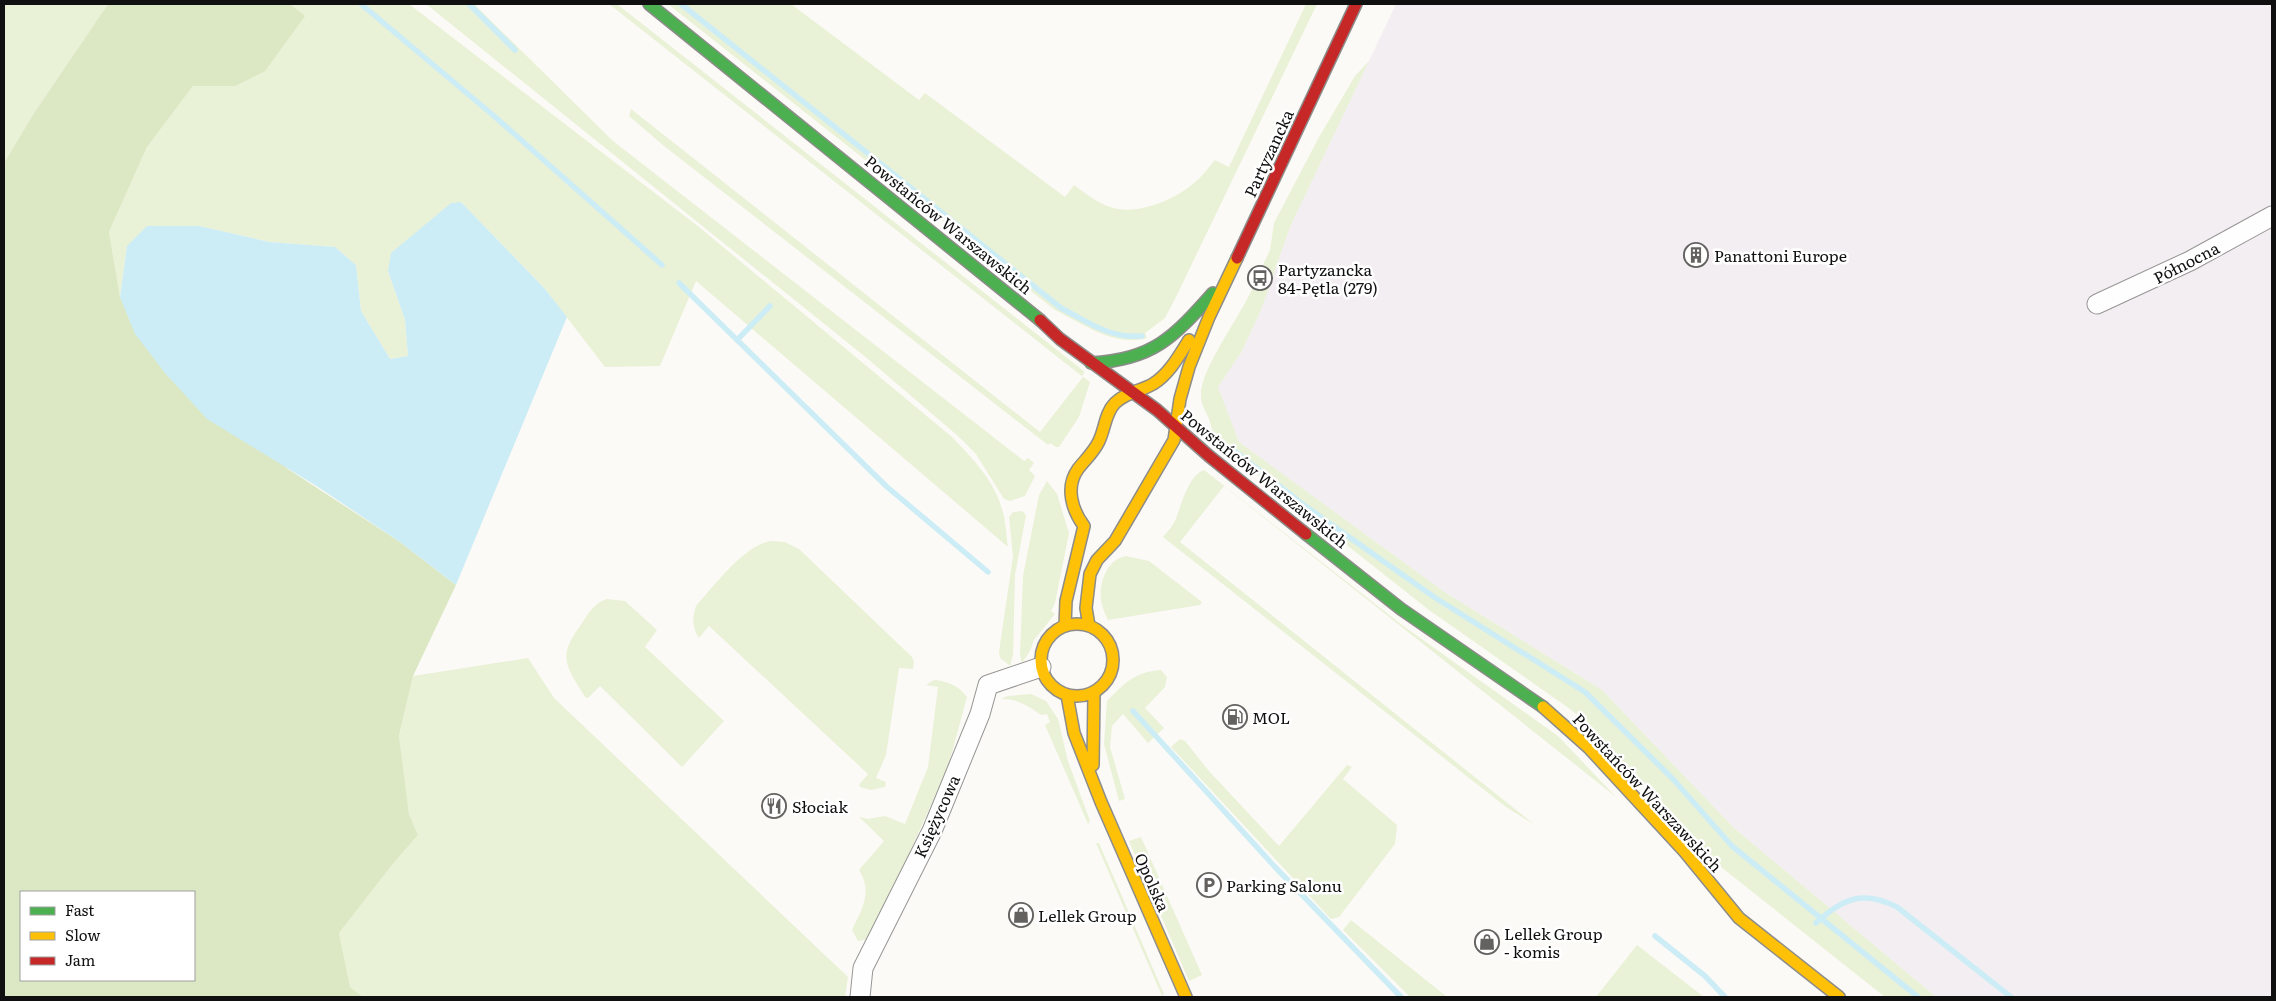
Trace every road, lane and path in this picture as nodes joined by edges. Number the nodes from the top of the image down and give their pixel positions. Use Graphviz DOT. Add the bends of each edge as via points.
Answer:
graph roads {
  1 [pos="649,4"];
  2 [pos="1356,4"];
  3 [pos="2272,216"];
  4 [pos="1231,272"];
  5 [pos="2097,304"];
  6 [pos="1209,317"];
  7 [pos="1091,363"];
  8 [pos="1132,391"];
  9 [pos="1176,426"];
  10 [pos="1065,626"];
  11 [pos="1089,626"];
  12 [pos="1042,667"];
  13 [pos="1094,692"];
  14 [pos="1067,695"];
  15 [pos="1093,779"];
  16 [pos="860,997"];
  17 [pos="1186,997"];
  18 [pos="1839,997"];
  1 -- 7 [label="main road, Powstańców Warszawskich" via="1028,308"];
  2 -- 4 [label="main road, Partyzancka"];
  3 -- 5 [label="street, Północna" via="2190,261"];
  4 -- 6 [label="main road, Partyzancka"];
  4 -- 7 [label="main road" via="1181,327 1151,352"];
  6 -- 8 [label="main road, Partyzancka" via="1164,376 1151,386"];
  6 -- 9 [label="main road, Partyzancka" via="1187,374 1177,409"];
  7 -- 8 [label="main road, Powstańców Warszawskich"];
  8 -- 9 [label="main road, Powstańców Warszawskich"];
  8 -- 10 [label="main road" via="1114,404 1099,442 1072,481 1073,507 1084,526 1066,601"];
  9 -- 11 [label="main road, Partyzancka" via="1167,454 1115,540 1090,574 1086,608"];
  9 -- 18 [label="main road, Powstańców Warszawskich" via="1401,609 1568,728 1685,852 1739,918"];
  10 -- 11 [label="main road"];
  10 -- 12 [label="main road" via="1056,631 1043,647"];
  11 -- 13 [label="main road" via="1105,636 1113,663 1107,680"];
  12 -- 14 [label="main road" via="1051,685"];
  12 -- 16 [label="street, Księżycowa" via="988,685 980,714 932,831 863,968"];
  13 -- 14 [label="main road"];
  13 -- 15 [label="main road, Opolska"];
  14 -- 15 [label="main road, Opolska" via="1074,733"];
  15 -- 17 [label="main road, Opolska" via="1110,826"];
}
